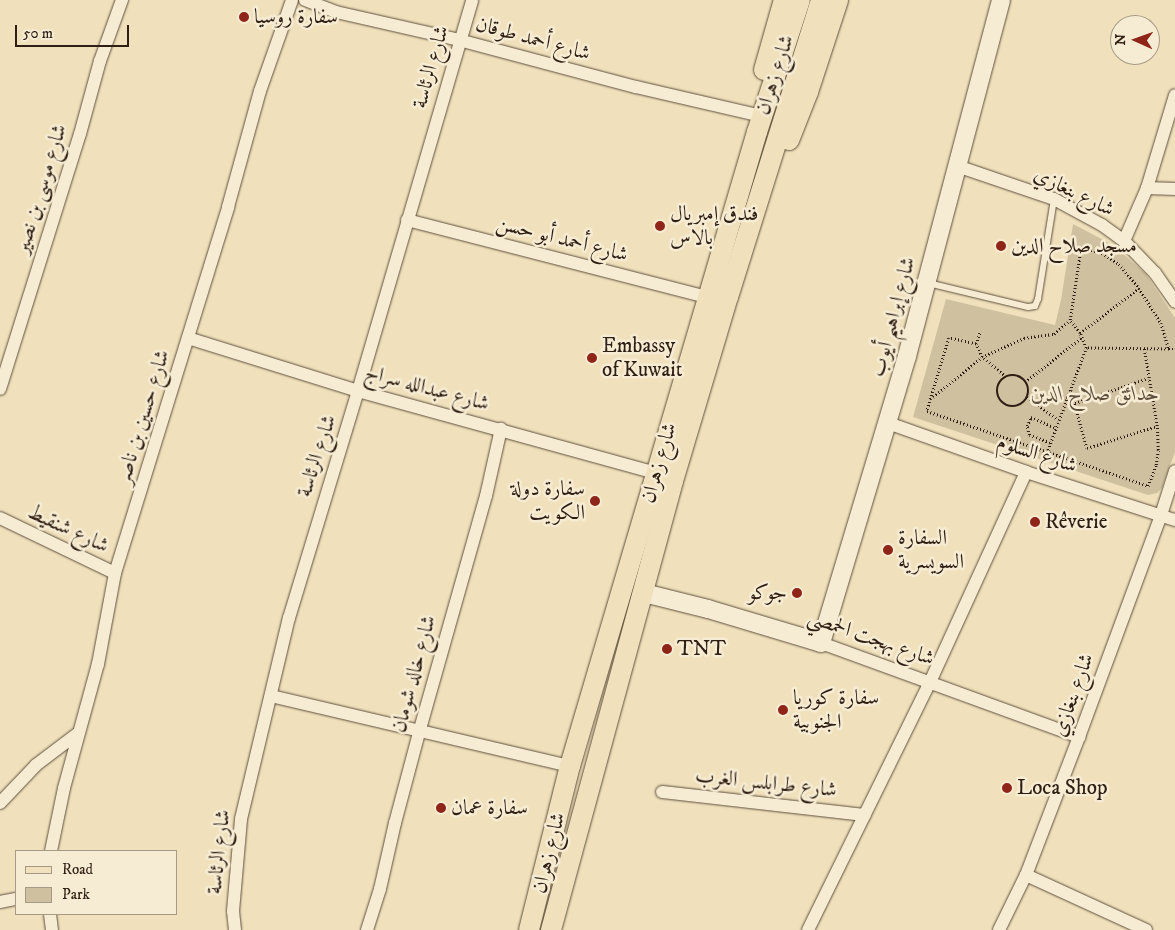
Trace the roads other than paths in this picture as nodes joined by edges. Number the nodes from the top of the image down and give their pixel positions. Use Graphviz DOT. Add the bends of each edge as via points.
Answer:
graph roads {
  1 [pos="122,0"];
  2 [pos="292,0"];
  3 [pos="305,0"];
  4 [pos="472,0"];
  5 [pos="784,0"];
  6 [pos="800,0"];
  7 [pos="821,0"];
  8 [pos="838,0"];
  9 [pos="1002,0"];
  10 [pos="459,40"];
  11 [pos="1175,95"];
  12 [pos="755,123"];
  13 [pos="770,162"];
  14 [pos="957,166"];
  15 [pos="1147,188"];
  16 [pos="1175,189"];
  17 [pos="1054,199"];
  18 [pos="407,220"];
  19 [pos="1124,241"];
  20 [pos="924,282"];
  21 [pos="707,298"];
  22 [pos="1175,302"];
  23 [pos="188,338"];
  24 [pos="0,389"];
  25 [pos="358,391"];
  26 [pos="888,422"];
  27 [pos="501,429"];
  28 [pos="1175,471"];
  29 [pos="656,473"];
  30 [pos="1032,474"];
  31 [pos="1161,515"];
  32 [pos="1,520"];
  33 [pos="1175,520"];
  34 [pos="115,573"];
  35 [pos="644,593"];
  36 [pos="821,643"];
  37 [pos="930,682"];
  38 [pos="271,696"];
  39 [pos="420,729"];
  40 [pos="77,734"];
  41 [pos="1079,737"];
  42 [pos="570,766"];
  43 [pos="662,792"];
  44 [pos="0,803"];
  45 [pos="865,815"];
  46 [pos="51,850"];
  47 [pos="1026,875"];
  48 [pos="15,899"];
  49 [pos="0,902"];
  50 [pos="50,915"];
  51 [pos="52,930"];
  52 [pos="235,930"];
  53 [pos="367,930"];
  54 [pos="529,930"];
  55 [pos="551,930"];
  56 [pos="808,930"];
  57 [pos="999,930"];
  58 [pos="1146,930"];
  1 -- 24 [label="street, شارع موسى بن نصير" via="100,61"];
  2 -- 23 [label="street, شارع حسين بن ناصر" via="260,91"];
  3 -- 10 [label="street, شارع أحمد طوقان" via="336,12"];
  4 -- 10 [label="street, شارع الرئاسة"];
  5 -- 12 [label="main road" via="754,101"];
  6 -- 12 [label="main road, شارع زهران"];
  7 -- 13 [label="main road, شارع زهران"];
  8 -- 13 [label="main road" via="788,143"];
  9 -- 14 [label="street, شارع إبراهيم أيوب"];
  10 -- 12 [label="street, شارع أحمد طوقان" via="626,84"];
  10 -- 18 [label="street, شارع الرئاسة"];
  11 -- 15 [label="street"];
  12 -- 21 [label="main road, شارع زهران"];
  13 -- 35 [label="main road, شارع زهران" via="679,462"];
  14 -- 17 [label="street, شارع بنغازي"];
  14 -- 20 [label="street, شارع إبراهيم أيوب"];
  15 -- 16 [label="street"];
  15 -- 19 [label="street"];
  17 -- 19 [label="street, شارع بنغازي" via="1094,220"];
  17 -- 20 [label="lane" via="1035,306"];
  18 -- 21 [label="street, شارع أحمد أبو حسن"];
  18 -- 25 [label="street, شارع الرئاسة"];
  19 -- 22 [label="street, شارع بنغازي" via="1155,273"];
  20 -- 26 [label="street, شارع إبراهيم أيوب"];
  21 -- 29 [label="main road, شارع زهران"];
  23 -- 25 [label="street, شارع عبدالله سراج"];
  23 -- 34 [label="street, شارع حسين بن ناصر"];
  25 -- 27 [label="street, شارع عبدالله سراج"];
  25 -- 38 [label="street, شارع الرئاسة" via="311,540"];
  26 -- 30 [label="street, شارع السلوم"];
  26 -- 36 [label="street, شارع إبراهيم أيوب"];
  27 -- 29 [label="street, شارع عبدالله سراج"];
  27 -- 39 [label="street, شارع خالد شومان" via="486,496"];
  28 -- 31 [label="street, شارع بنغازي"];
  29 -- 42 [label="main road, شارع زهران"];
  30 -- 31 [label="street, شارع السلوم"];
  30 -- 37 [label="street, شارع طرابلس الغرب"];
  31 -- 33 [label="street, شارع السلوم"];
  31 -- 41 [label="street, شارع بنغازي"];
  32 -- 34 [label="street, شارع شنقيط"];
  34 -- 40 [label="street, شارع حسين بن ناصر" via="98,664"];
  35 -- 36 [label="street, شارع بهجت الحمصي"];
  35 -- 55 [label="main road, شارع زهران"];
  36 -- 37 [label="street, شارع بهجت الحمصي"];
  37 -- 41 [label="street, شارع بهجت الحمصي"];
  37 -- 45 [label="street, شارع طرابلس الغرب"];
  38 -- 39 [label="street"];
  38 -- 52 [label="street, شارع الرئاسة" via="241,819 233,911"];
  39 -- 42 [label="street"];
  39 -- 53 [label="street, شارع خالد شومان"];
  40 -- 44 [label="street" via="36,766"];
  40 -- 46 [label="street, شارع حسين بن ناصر"];
  41 -- 47 [label="street, شارع بنغازي"];
  42 -- 54 [label="main road, شارع زهران"];
  43 -- 45 [label="street, شارع طرابلس الغرب"];
  45 -- 56 [label="street, شارع طرابلس الغرب"];
  47 -- 57 [label="street, شارع بنغازي"];
  47 -- 58 [label="street"];
  48 -- 49 [label="street"];
  50 -- 51 [label="street"];
}
